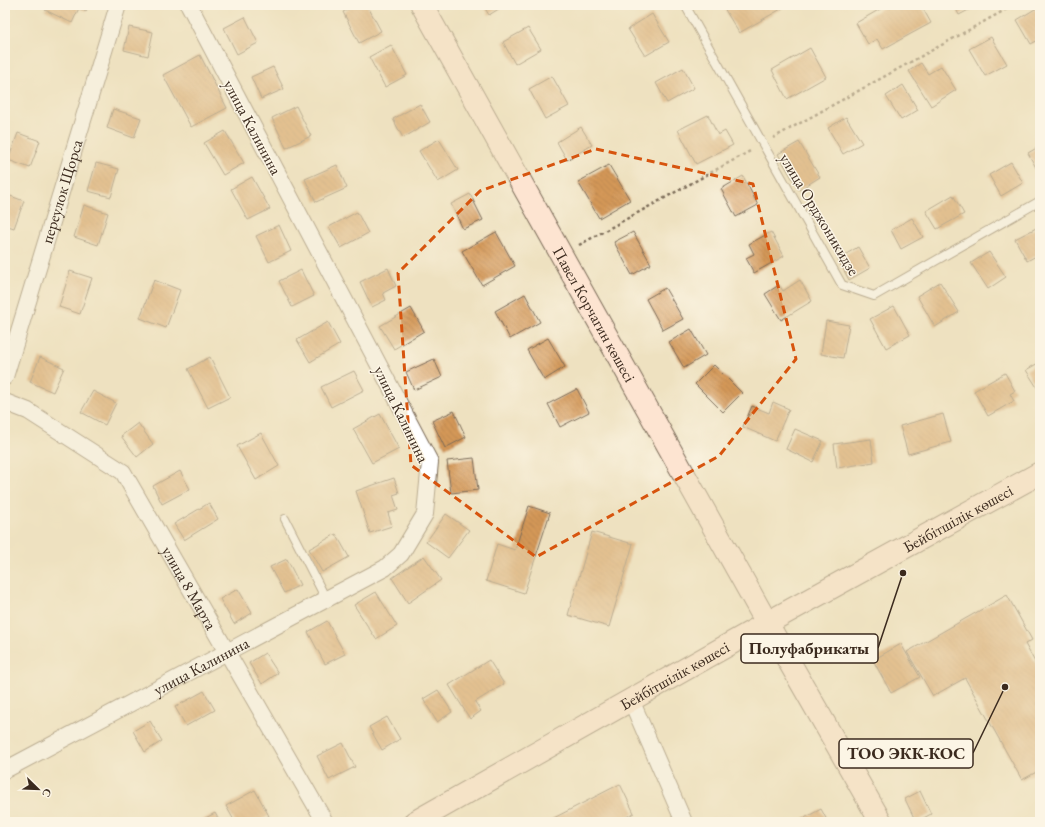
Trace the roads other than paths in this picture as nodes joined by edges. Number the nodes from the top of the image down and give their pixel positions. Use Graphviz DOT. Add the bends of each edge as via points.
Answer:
graph roads {
  1 [pos="118,5"];
  2 [pos="189,5"];
  3 [pos="422,5"];
  4 [pos="685,5"];
  5 [pos="1040,201"];
  6 [pos="5,377"];
  7 [pos="5,402"];
  8 [pos="1040,472"];
  9 [pos="285,519"];
  10 [pos="326,600"];
  11 [pos="767,623"];
  12 [pos="227,653"];
  13 [pos="631,700"];
  14 [pos="5,770"];
  15 [pos="325,822"];
  16 [pos="415,822"];
  17 [pos="684,822"];
  18 [pos="881,822"];
  1 -- 6 [label="street, переулок Щорса"];
  2 -- 10 [label="street, улица Калинина" via="430,462 425,514 401,554 385,568"];
  3 -- 11 [label="street, Павел Корчагин көшесі"];
  4 -- 5 [label="lane, улица Орджоникидзе" via="842,285 874,296"];
  7 -- 12 [label="street, улица 8 Марта" via="28,411 123,472"];
  8 -- 11 [label="street, Бейбітшілік көшесі"];
  9 -- 10 [label="lane"];
  10 -- 12 [label="street, улица Калинина"];
  11 -- 13 [label="street, Бейбітшілік көшесі"];
  11 -- 18 [label="street, Павел Корчагин көшесі"];
  12 -- 14 [label="street, улица Калинина"];
  12 -- 15 [label="street, улица 8 Марта"];
  13 -- 16 [label="street, Бейбітшілік көшесі"];
  13 -- 17 [label="street"];
}
